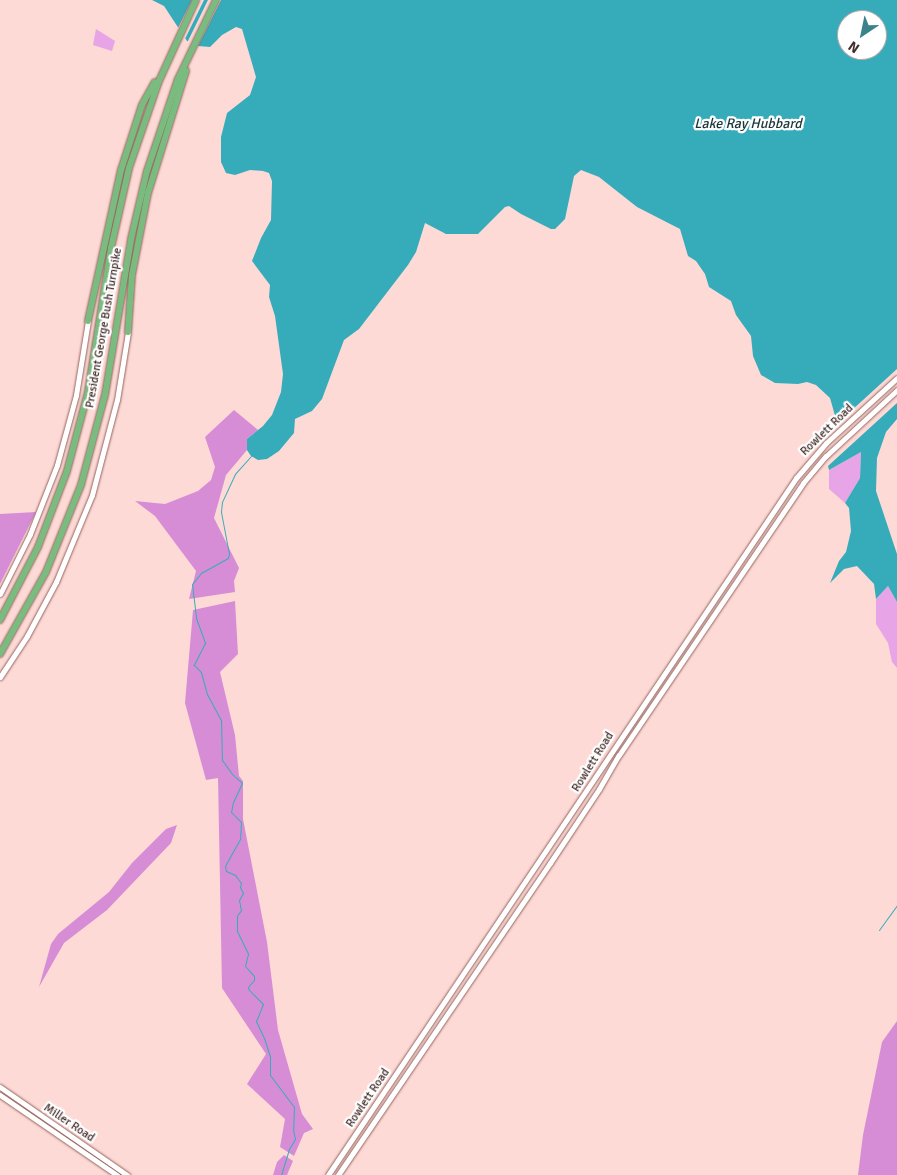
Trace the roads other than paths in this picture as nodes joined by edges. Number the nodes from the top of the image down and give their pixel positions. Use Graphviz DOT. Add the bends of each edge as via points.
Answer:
graph roads {
  1 [pos="196,0"];
  2 [pos="216,0"];
  3 [pos="162,70"];
  4 [pos="181,80"];
  5 [pos="88,321"];
  6 [pos="128,332"];
  7 [pos="897,378"];
  8 [pos="897,390"];
  9 [pos="0,594"];
  10 [pos="0,620"];
  11 [pos="0,654"];
  12 [pos="0,677"];
  13 [pos="558,835"];
  14 [pos="550,863"];
  15 [pos="0,1087"];
  16 [pos="0,1095"];
  17 [pos="116,1175"];
  18 [pos="127,1175"];
  19 [pos="328,1175"];
  20 [pos="338,1175"];
  1 -- 3 [label="highway, President George Bush Turnpike"];
  2 -- 4 [label="highway, President George Bush Turnpike"];
  3 -- 5 [label="highway" via="142,105 130,139"];
  3 -- 10 [label="highway, President George Bush Turnpike" via="121,202 92,374 74,448 38,547"];
  4 -- 6 [label="highway" via="148,193 137,245"];
  4 -- 11 [label="highway, President George Bush Turnpike" via="153,149 138,205 108,384 88,463 53,556"];
  5 -- 9 [label="main road" via="76,395 56,465 30,534"];
  6 -- 12 [label="main road" via="117,400 92,495 42,609"];
  7 -- 13 [label="main road, Rowlett Road" via="826,443 803,469"];
  8 -- 14 [label="main road, Rowlett Road" via="830,452 803,483"];
  13 -- 14 [label="main road" via="561,840"];
  13 -- 19 [label="main road, Rowlett Road"];
  14 -- 20 [label="main road, Rowlett Road"];
  15 -- 18 [label="main road, Miller Road"];
  16 -- 17 [label="main road, Miller Road"];
}
